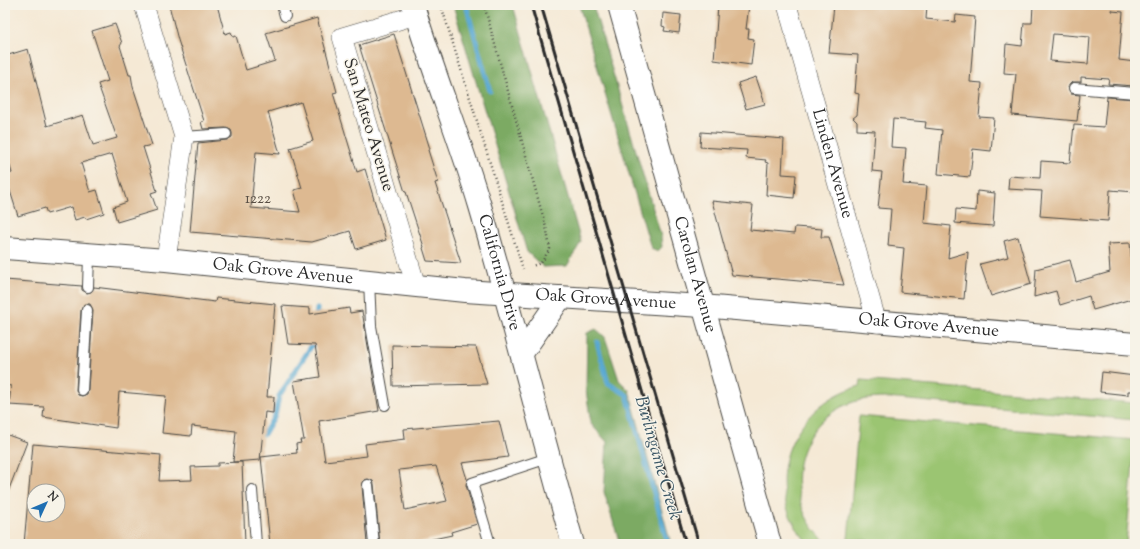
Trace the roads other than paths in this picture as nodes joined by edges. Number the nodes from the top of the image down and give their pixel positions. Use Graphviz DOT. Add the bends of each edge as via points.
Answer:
graph roads {
  1 [pos="144,5"];
  2 [pos="282,5"];
  3 [pos="619,5"];
  4 [pos="787,5"];
  5 [pos="415,10"];
  6 [pos="285,16"];
  7 [pos="1074,88"];
  8 [pos="1135,93"];
  9 [pos="226,134"];
  10 [pos="184,137"];
  11 [pos="5,248"];
  12 [pos="89,255"];
  13 [pos="166,260"];
  14 [pos="369,280"];
  15 [pos="416,286"];
  16 [pos="88,287"];
  17 [pos="506,294"];
  18 [pos="561,296"];
  19 [pos="702,306"];
  20 [pos="87,310"];
  21 [pos="877,323"];
  22 [pos="1135,344"];
  23 [pos="522,353"];
  24 [pos="82,390"];
  25 [pos="385,405"];
  26 [pos="548,458"];
  27 [pos="368,485"];
  28 [pos="252,490"];
  29 [pos="570,543"];
  30 [pos="256,544"];
  31 [pos="374,544"];
  32 [pos="490,544"];
  33 [pos="770,544"];
  1 -- 10 [label="street"];
  2 -- 6 [label="lane"];
  3 -- 19 [label="street, Carolan Avenue"];
  4 -- 21 [label="street, Linden Avenue"];
  5 -- 15 [label="street, San Mateo Avenue" via="342,37"];
  5 -- 17 [label="street, California Drive" via="471,177"];
  7 -- 8 [label="lane"];
  9 -- 10 [label="lane"];
  10 -- 13 [label="street"];
  11 -- 12 [label="street, Oak Grove Avenue"];
  12 -- 13 [label="street, Oak Grove Avenue"];
  12 -- 16 [label="lane"];
  13 -- 14 [label="street, Oak Grove Avenue"];
  14 -- 15 [label="street, Oak Grove Avenue"];
  14 -- 25 [label="lane" via="371,326"];
  15 -- 17 [label="street, Oak Grove Avenue"];
  17 -- 18 [label="street, Oak Grove Avenue"];
  17 -- 23 [label="street, California Drive"];
  18 -- 19 [label="street, Oak Grove Avenue"];
  18 -- 23 [label="street"];
  19 -- 21 [label="street, Oak Grove Avenue"];
  19 -- 33 [label="street, Carolan Avenue"];
  20 -- 24 [label="lane"];
  21 -- 22 [label="street, Oak Grove Avenue"];
  23 -- 26 [label="street, California Drive"];
  26 -- 29 [label="street, California Drive"];
  26 -- 32 [label="lane" via="472,483"];
  27 -- 31 [label="lane"];
  28 -- 30 [label="lane"];
}
